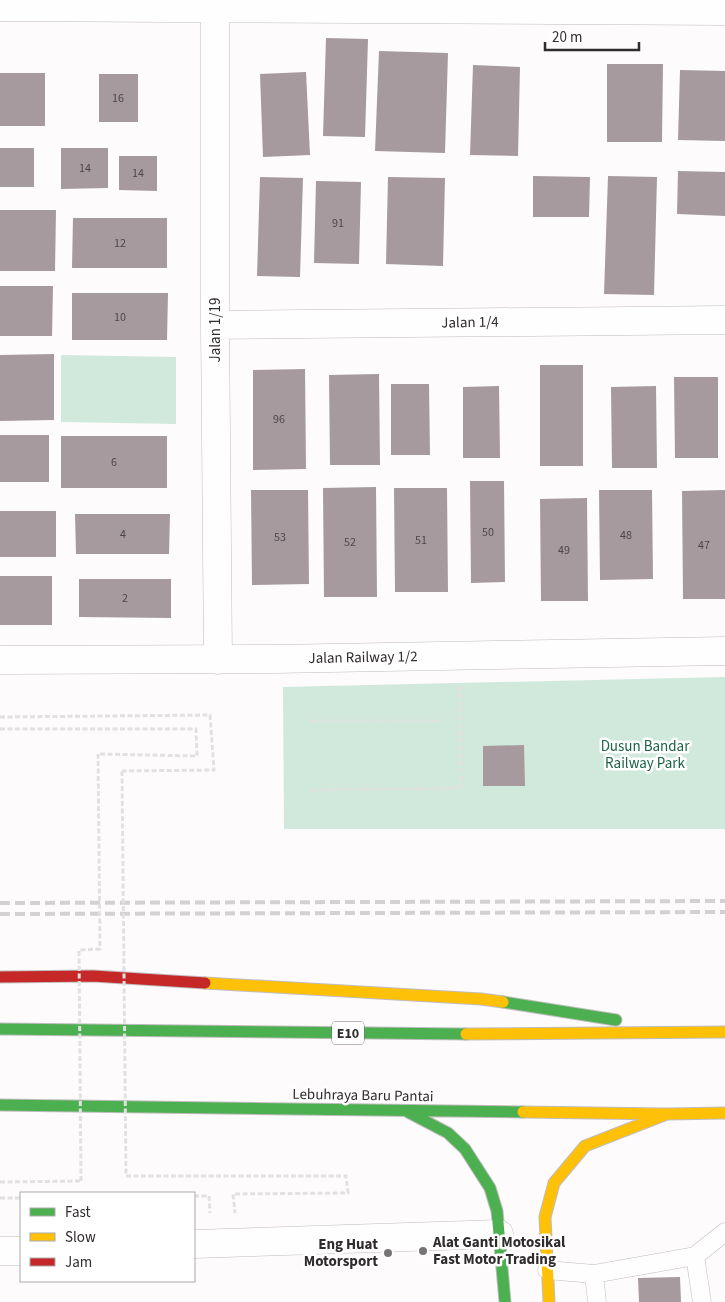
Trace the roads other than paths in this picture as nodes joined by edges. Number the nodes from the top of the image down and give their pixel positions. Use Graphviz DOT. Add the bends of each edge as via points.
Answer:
graph roads {
  1 [pos="215,4"];
  2 [pos="526,5"];
  3 [pos="0,7"];
  4 [pos="725,11"];
  5 [pos="725,320"];
  6 [pos="215,325"];
  7 [pos="725,651"];
  8 [pos="0,660"];
  9 [pos="218,660"];
  10 [pos="0,977"];
  11 [pos="0,1029"];
  12 [pos="725,1032"];
  13 [pos="697,1033"];
  14 [pos="0,1105"];
  15 [pos="406,1111"];
  16 [pos="725,1113"];
  17 [pos="667,1114"];
  18 [pos="725,1232"];
  19 [pos="500,1234"];
  20 [pos="195,1244"];
  21 [pos="0,1251"];
  22 [pos="20,1251"];
  23 [pos="695,1256"];
  24 [pos="547,1270"];
  25 [pos="594,1274"];
  26 [pos="505,1302"];
  27 [pos="549,1302"];
  28 [pos="597,1302"];
  29 [pos="702,1302"];
  1 -- 2 [label="street"];
  1 -- 3 [label="street"];
  1 -- 6 [label="street, Jalan 1/19"];
  2 -- 4 [label="street"];
  5 -- 6 [label="street, Jalan 1/4"];
  6 -- 9 [label="street, Jalan 1/19"];
  7 -- 9 [label="street, Jalan Railway 1/2"];
  8 -- 9 [label="street, Jalan Railway 1/2"];
  10 -- 13 [label="main road" via="93,976 481,998"];
  11 -- 13 [label="main road, E10"];
  12 -- 13 [label="main road, E10"];
  14 -- 15 [label="main road, Lebuhraya Baru Pantai"];
  15 -- 17 [label="main road, Lebuhraya Baru Pantai"];
  15 -- 19 [label="main road" via="448,1133 465,1149 490,1188"];
  16 -- 17 [label="main road, Lebuhraya Baru Pantai"];
  17 -- 24 [label="main road" via="585,1146 554,1183 545,1218"];
  18 -- 23 [label="lane"];
  19 -- 20 [label="street"];
  19 -- 26 [label="main road"];
  21 -- 22 [label="street"];
  23 -- 25 [label="lane"];
  23 -- 29 [label="lane"];
  24 -- 25 [label="lane"];
  24 -- 27 [label="main road"];
  25 -- 28 [label="lane"];
}
